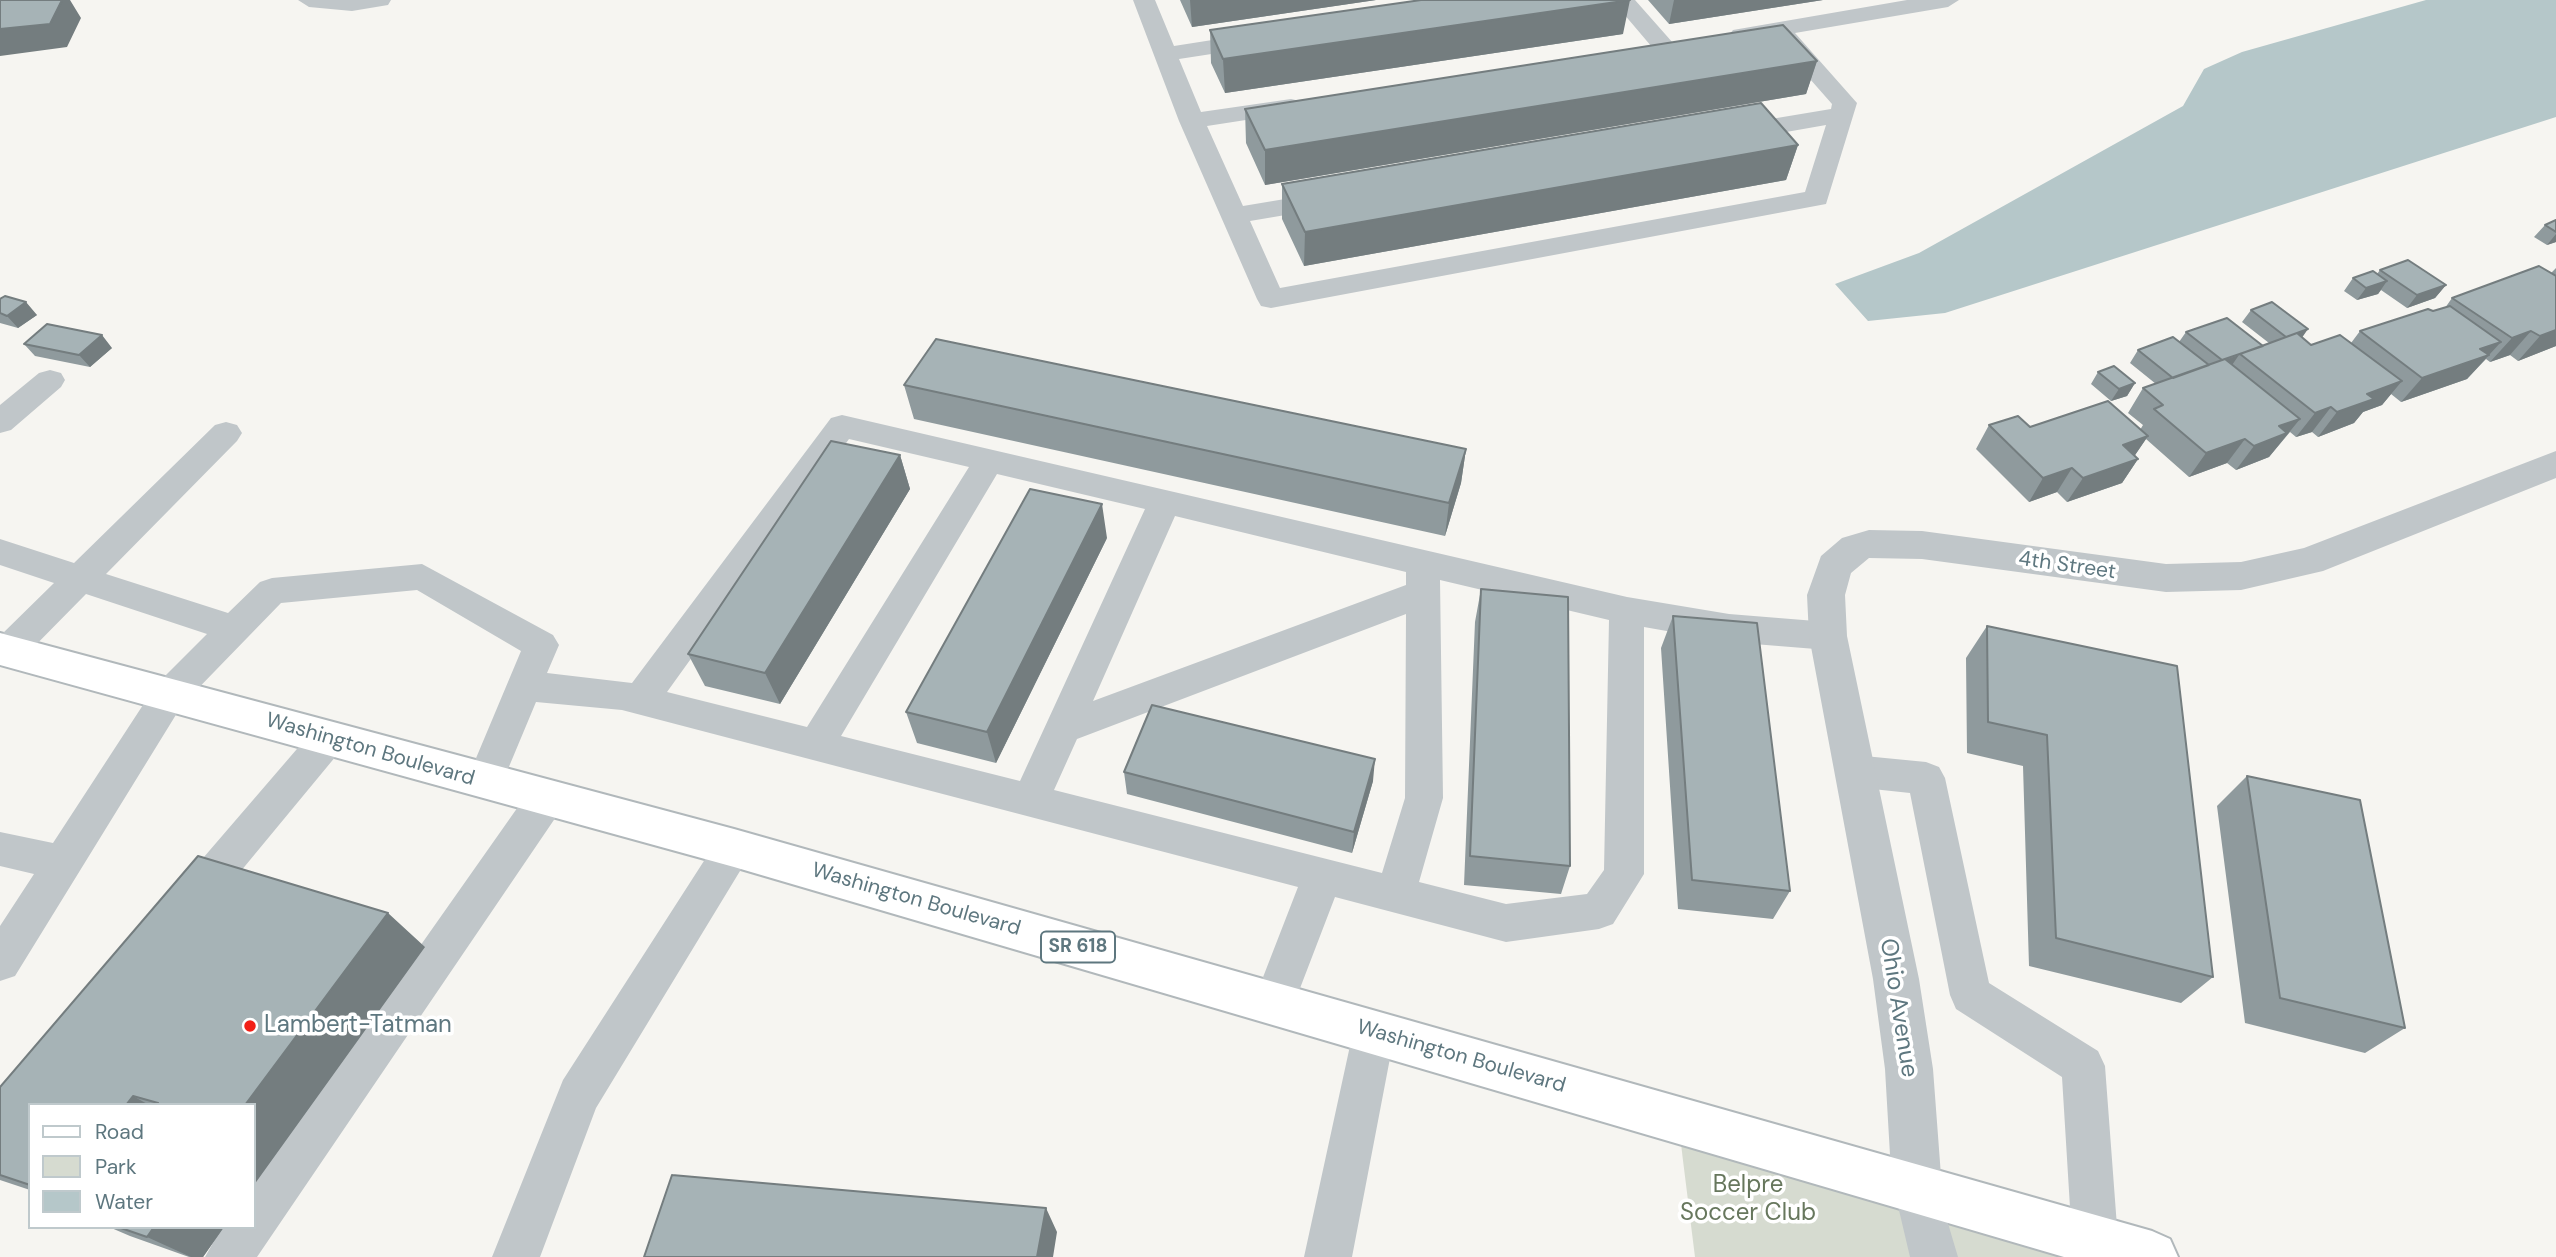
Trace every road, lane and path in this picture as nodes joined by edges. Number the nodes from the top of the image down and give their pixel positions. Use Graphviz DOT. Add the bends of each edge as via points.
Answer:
graph roads {
  1 [pos="309,0"];
  2 [pos="380,0"];
  3 [pos="1144,0"];
  4 [pos="1623,0"];
  5 [pos="1948,0"];
  6 [pos="1778,29"];
  7 [pos="1275,37"];
  8 [pos="1715,39"];
  9 [pos="1690,44"];
  10 [pos="1665,48"];
  11 [pos="1638,52"];
  12 [pos="1165,54"];
  13 [pos="1314,102"];
  14 [pos="1841,115"];
  15 [pos="1192,121"];
  16 [pos="1717,136"];
  17 [pos="1358,195"];
  18 [pos="1234,216"];
  19 [pos="50,380"];
  20 [pos="0,422"];
  21 [pos="226,433"];
  22 [pos="989,461"];
  23 [pos="2556,464"];
  24 [pos="1165,502"];
  25 [pos="0,552"];
  26 [pos="82,577"];
  27 [pos="1423,578"];
  28 [pos="1627,611"];
  29 [pos="234,629"];
  30 [pos="1828,636"];
  31 [pos="4,650"];
  32 [pos="525,687"];
  33 [pos="169,695"];
  34 [pos="641,699"];
  35 [pos="1063,728"];
  36 [pos="328,739"];
  37 [pos="816,745"];
  38 [pos="1854,771"];
  39 [pos="485,782"];
  40 [pos="546,799"];
  41 [pos="1031,799"];
  42 [pos="1866,830"];
  43 [pos="734,848"];
  44 [pos="0,849"];
  45 [pos="63,863"];
  46 [pos="1323,875"];
  47 [pos="1396,894"];
  48 [pos="170,926"];
  49 [pos="0,962"];
  50 [pos="1274,1003"];
  51 [pos="1374,1032"];
  52 [pos="1917,1189"];
  53 [pos="256,1218"];
  54 [pos="249,1229"];
  55 [pos="2095,1240"];
  56 [pos="229,1257"];
  57 [pos="516,1257"];
  58 [pos="1328,1257"];
  59 [pos="1934,1257"];
  60 [pos="2152,1257"];
  1 -- 2 [label="lane" via="352,4"];
  3 -- 12 [label="lane"];
  4 -- 10 [label="lane"];
  5 -- 6 [label="lane"];
  6 -- 8 [label="lane"];
  6 -- 14 [label="lane" via="1845,103"];
  7 -- 12 [label="lane"];
  9 -- 10 [label="lane"];
  10 -- 11 [label="lane"];
  12 -- 15 [label="lane"];
  13 -- 15 [label="lane"];
  14 -- 16 [label="lane"];
  14 -- 18 [label="lane" via="1816,198 1271,299"];
  15 -- 18 [label="lane"];
  17 -- 18 [label="lane"];
  19 -- 20 [label="lane"];
  21 -- 26 [label="lane"];
  22 -- 24 [label="lane"];
  22 -- 34 [label="lane" via="842,426"];
  22 -- 37 [label="lane"];
  23 -- 30 [label="street, 4th Street" via="2309,561 2241,576 2166,578 1922,545 1869,544 1855,548 1834,566 1826,595"];
  24 -- 27 [label="lane"];
  24 -- 35 [label="lane"];
  25 -- 26 [label="lane"];
  26 -- 29 [label="lane"];
  26 -- 31 [label="lane"];
  27 -- 28 [label="lane"];
  27 -- 35 [label="lane"];
  27 -- 47 [label="lane" via="1424,798"];
  28 -- 30 [label="lane" via="1729,628"];
  28 -- 47 [label="lane" via="1624,874 1599,911 1506,923"];
  29 -- 32 [label="lane" via="272,591 422,577 541,645"];
  29 -- 33 [label="lane"];
  30 -- 38 [label="street, 4th Street"];
  31 -- 33 [label="main road, Washington Boulevard / SR 618"];
  32 -- 34 [label="lane"];
  32 -- 39 [label="lane"];
  33 -- 36 [label="main road, Washington Boulevard / SR 618"];
  33 -- 45 [label="lane"];
  34 -- 37 [label="lane"];
  35 -- 41 [label="lane"];
  36 -- 39 [label="main road, Washington Boulevard / SR 618"];
  36 -- 48 [label="lane"];
  37 -- 41 [label="lane"];
  38 -- 42 [label="street, 4th Street"];
  38 -- 55 [label="lane" via="1926,778 1971,995 2083,1066"];
  39 -- 40 [label="main road, Washington Boulevard / SR 618"];
  40 -- 43 [label="main road, Washington Boulevard / SR 618"];
  40 -- 53 [label="lane"];
  41 -- 46 [label="lane"];
  42 -- 52 [label="street, Ohio Avenue" via="1909,1069"];
  43 -- 50 [label="main road, Washington Boulevard / SR 618"];
  43 -- 57 [label="lane" via="579,1095"];
  44 -- 45 [label="lane"];
  45 -- 49 [label="lane"];
  46 -- 47 [label="lane"];
  46 -- 50 [label="lane"];
  50 -- 51 [label="main road, Washington Boulevard / SR 618"];
  51 -- 52 [label="main road, Washington Boulevard / SR 618"];
  51 -- 58 [label="lane"];
  52 -- 55 [label="main road, Washington Boulevard / SR 618"];
  52 -- 59 [label="lane"];
  54 -- 56 [label="lane"];
  55 -- 60 [label="main road, Washington Boulevard / SR 618"];
}
